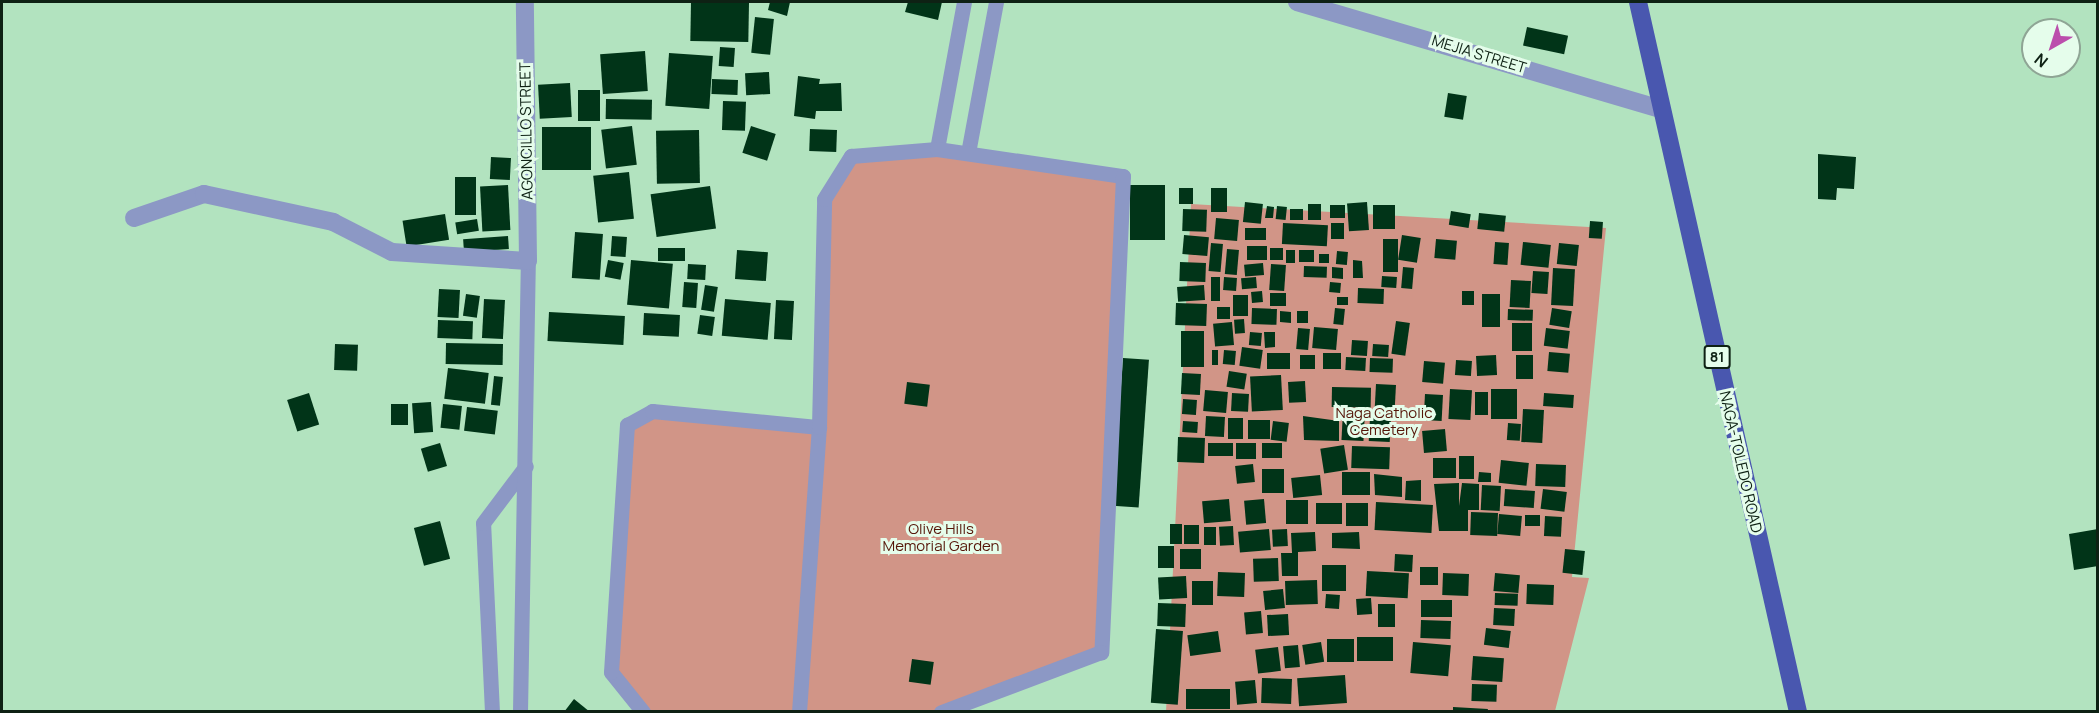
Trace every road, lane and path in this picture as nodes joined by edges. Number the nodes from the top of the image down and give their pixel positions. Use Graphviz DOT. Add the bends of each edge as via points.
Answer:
graph roads {
  1 [pos="525,2"];
  2 [pos="964,2"];
  3 [pos="996,2"];
  4 [pos="1297,2"];
  5 [pos="1638,2"];
  6 [pos="1661,109"];
  7 [pos="937,148"];
  8 [pos="968,153"];
  9 [pos="134,218"];
  10 [pos="528,261"];
  11 [pos="819,427"];
  12 [pos="526,466"];
  13 [pos="492,711"];
  14 [pos="520,711"];
  15 [pos="643,711"];
  16 [pos="799,711"];
  17 [pos="941,711"];
  18 [pos="1798,711"];
  1 -- 10 [label="street, AGONCILLO STREET"];
  2 -- 7 [label="lane"];
  3 -- 8 [label="lane"];
  4 -- 6 [label="street, MEJIA STREET"];
  5 -- 6 [label="highway, NAGA-TOLEDO ROAD / 81"];
  6 -- 18 [label="highway, NAGA-TOLEDO ROAD / 81"];
  7 -- 8 [label="lane"];
  7 -- 11 [label="lane" via="851,156 824,199"];
  8 -- 17 [label="lane" via="1124,176 1101,652"];
  9 -- 10 [label="street" via="204,194 333,222 392,252"];
  10 -- 12 [label="lane"];
  11 -- 15 [label="lane" via="652,411 627,425 611,672"];
  11 -- 16 [label="lane"];
  12 -- 13 [label="lane" via="483,523"];
  12 -- 14 [label="lane"];
}
